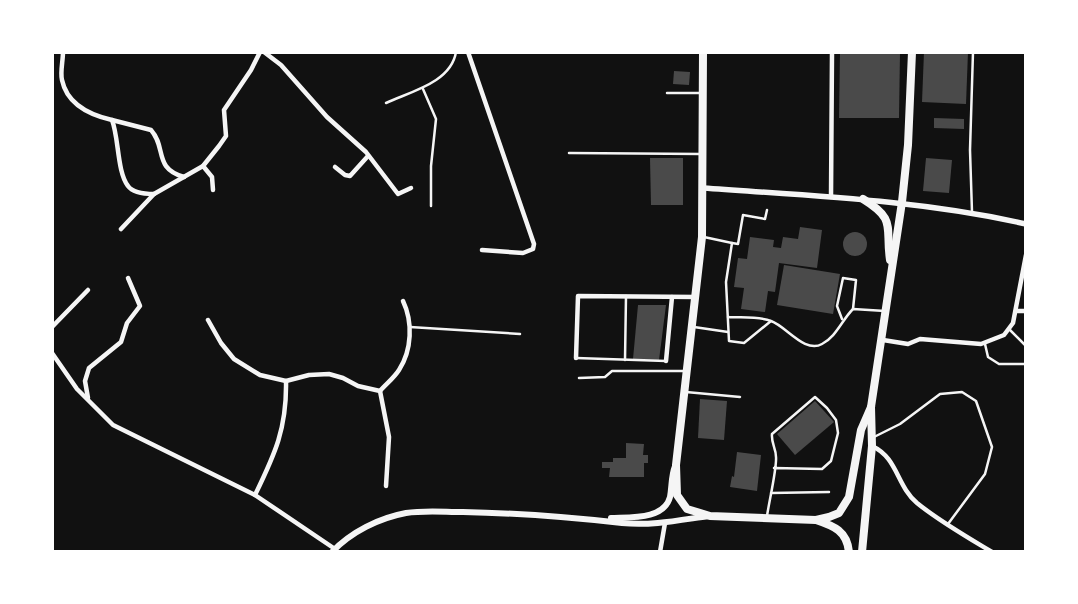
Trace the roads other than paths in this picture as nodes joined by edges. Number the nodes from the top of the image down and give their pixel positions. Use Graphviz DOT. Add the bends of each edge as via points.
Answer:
graph roads {
  1 [pos="63,52"];
  2 [pos="260,52"];
  3 [pos="264,52"];
  4 [pos="276,52"];
  5 [pos="456,52"];
  6 [pos="468,52"];
  7 [pos="703,52"];
  8 [pos="832,52"];
  9 [pos="912,52"];
  10 [pos="973,52"];
  11 [pos="272,57"];
  12 [pos="423,89"];
  13 [pos="667,93"];
  14 [pos="703,93"];
  15 [pos="386,103"];
  16 [pos="112,120"];
  17 [pos="569,153"];
  18 [pos="703,154"];
  19 [pos="368,156"];
  20 [pos="203,166"];
  21 [pos="335,167"];
  22 [pos="184,177"];
  23 [pos="410,188"];
  24 [pos="703,188"];
  25 [pos="213,190"];
  26 [pos="154,194"];
  27 [pos="831,197"];
  28 [pos="863,199"];
  29 [pos="902,202"];
  30 [pos="430,206"];
  31 [pos="766,210"];
  32 [pos="972,212"];
  33 [pos="1026,224"];
  34 [pos="121,229"];
  35 [pos="702,237"];
  36 [pos="732,243"];
  37 [pos="482,250"];
  38 [pos="1026,255"];
  39 [pos="891,272"];
  40 [pos="128,278"];
  41 [pos="88,290"];
  42 [pos="626,296"];
  43 [pos="672,297"];
  44 [pos="696,297"];
  45 [pos="403,301"];
  46 [pos="853,310"];
  47 [pos="886,311"];
  48 [pos="1016,311"];
  49 [pos="1026,311"];
  50 [pos="728,317"];
  51 [pos="843,319"];
  52 [pos="208,320"];
  53 [pos="771,321"];
  54 [pos="52,327"];
  55 [pos="410,327"];
  56 [pos="692,327"];
  57 [pos="1009,329"];
  58 [pos="728,332"];
  59 [pos="520,334"];
  60 [pos="883,340"];
  61 [pos="985,344"];
  62 [pos="1026,346"];
  63 [pos="52,353"];
  64 [pos="576,358"];
  65 [pos="625,360"];
  66 [pos="666,361"];
  67 [pos="1026,364"];
  68 [pos="688,371"];
  69 [pos="579,378"];
  70 [pos="286,381"];
  71 [pos="380,391"];
  72 [pos="685,392"];
  73 [pos="740,397"];
  74 [pos="88,398"];
  75 [pos="871,407"];
  76 [pos="871,442"];
  77 [pos="676,465"];
  78 [pos="774,468"];
  79 [pos="386,486"];
  80 [pos="829,492"];
  81 [pos="771,493"];
  82 [pos="255,495"];
  83 [pos="710,516"];
  84 [pos="767,517"];
  85 [pos="600,519"];
  86 [pos="816,520"];
  87 [pos="666,523"];
  88 [pos="948,524"];
  89 [pos="334,550"];
  90 [pos="660,552"];
  91 [pos="849,552"];
  92 [pos="862,552"];
  93 [pos="992,552"];
  1 -- 16 [label="street" via="61,78 65,92 77,105 95,116"];
  2 -- 20 [label="street" via="224,110 226,136"];
  3 -- 11 [label="street"];
  4 -- 11 [label="street"];
  5 -- 12 [label="lane" via="454,62"];
  6 -- 37 [label="street" via="534,244 533,249 523,253"];
  7 -- 14 [label="main road"];
  8 -- 27 [label="street"];
  9 -- 29 [label="main road"];
  10 -- 32 [label="lane"];
  11 -- 19 [label="street" via="331,122"];
  12 -- 15 [label="lane"];
  12 -- 30 [label="lane" via="436,119"];
  13 -- 14 [label="lane"];
  14 -- 18 [label="main road"];
  16 -- 22 [label="street" via="151,130 167,170"];
  16 -- 26 [label="street" via="128,186 137,192"];
  17 -- 18 [label="lane"];
  18 -- 24 [label="main road"];
  19 -- 21 [label="street" via="350,176"];
  19 -- 23 [label="street" via="398,194"];
  20 -- 22 [label="street"];
  20 -- 25 [label="street" via="212,177"];
  22 -- 26 [label="street"];
  24 -- 27 [label="street"];
  24 -- 35 [label="main road"];
  26 -- 34 [label="street"];
  27 -- 28 [label="street"];
  28 -- 29 [label="street"];
  28 -- 39 [label="main road" via="887,220"];
  29 -- 32 [label="street"];
  29 -- 39 [label="main road"];
  31 -- 36 [label="lane" via="765,219 743,215 738,244"];
  32 -- 33 [label="street"];
  35 -- 36 [label="lane"];
  35 -- 44 [label="main road"];
  36 -- 50 [label="lane" via="726,282"];
  38 -- 48 [label="street"];
  39 -- 47 [label="main road"];
  40 -- 74 [label="street" via="140,306 127,323 120,342 89,368 85,381"];
  41 -- 54 [label="street"];
  42 -- 43 [label="street"];
  42 -- 64 [label="street" via="578,296"];
  42 -- 65 [label="lane"];
  43 -- 44 [label="street"];
  43 -- 66 [label="street"];
  44 -- 56 [label="main road"];
  45 -- 55 [label="street"];
  46 -- 47 [label="lane"];
  46 -- 51 [label="lane"];
  46 -- 51 [label="lane" via="856,280 846,277 843,278 837,306"];
  47 -- 60 [label="main road"];
  48 -- 49 [label="street"];
  48 -- 57 [label="street"];
  50 -- 53 [label="lane"];
  50 -- 58 [label="lane"];
  51 -- 53 [label="lane" via="832,337 820,346 802,342"];
  52 -- 70 [label="street" via="234,359 260,375"];
  53 -- 58 [label="lane" via="744,342 728,341"];
  55 -- 59 [label="lane"];
  55 -- 71 [label="street" via="406,356 398,372"];
  56 -- 58 [label="lane"];
  56 -- 68 [label="main road"];
  57 -- 61 [label="street"];
  57 -- 62 [label="lane"];
  60 -- 61 [label="street" via="908,344 920,339"];
  60 -- 75 [label="main road"];
  61 -- 67 [label="lane" via="988,357 999,364"];
  63 -- 74 [label="street" via="77,389"];
  64 -- 65 [label="lane"];
  65 -- 66 [label="lane"];
  68 -- 69 [label="lane" via="612,371 605,377"];
  68 -- 72 [label="main road"];
  70 -- 71 [label="street" via="329,374"];
  70 -- 82 [label="street" via="277,451"];
  71 -- 79 [label="street" via="389,437"];
  72 -- 73 [label="lane"];
  72 -- 77 [label="main road"];
  74 -- 82 [label="street" via="114,425"];
  75 -- 76 [label="main road"];
  75 -- 86 [label="main road" via="861,430 849,497 839,513"];
  76 -- 88 [label="street" via="890,460 916,502"];
  76 -- 88 [label="lane" via="940,394 962,392 976,401 992,447 986,474"];
  76 -- 92 [label="main road"];
  77 -- 83 [label="main road" via="680,501 687,509"];
  77 -- 85 [label="main road" via="672,472 669,500 663,509 649,515"];
  78 -- 78 [label="lane" via="822,469 831,461 838,433 836,420 815,398 772,434 777,458"];
  78 -- 81 [label="lane"];
  80 -- 81 [label="lane"];
  81 -- 84 [label="lane"];
  82 -- 89 [label="street"];
  83 -- 84 [label="main road"];
  83 -- 87 [label="main road"];
  84 -- 86 [label="main road"];
  85 -- 87 [label="main road" via="623,523"];
  85 -- 89 [label="main road" via="513,512 416,512 372,524"];
  86 -- 91 [label="main road" via="839,528 848,542"];
  87 -- 90 [label="street"];
  88 -- 93 [label="street"];
}
